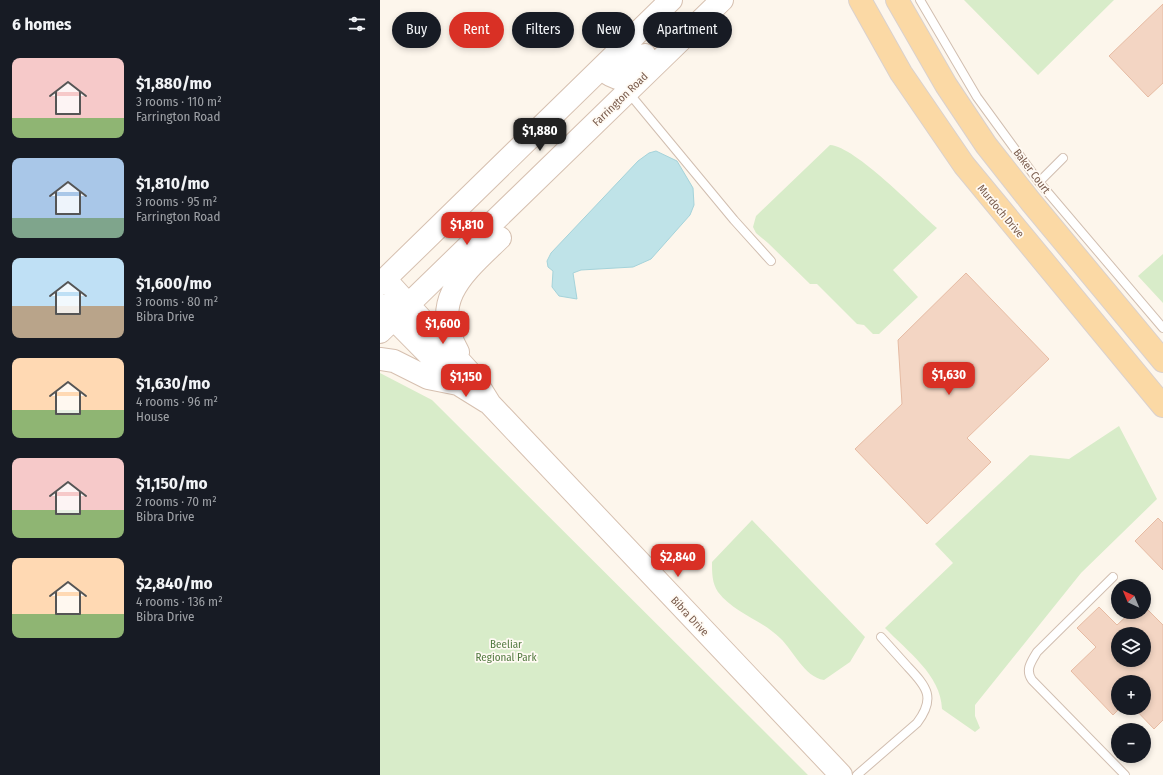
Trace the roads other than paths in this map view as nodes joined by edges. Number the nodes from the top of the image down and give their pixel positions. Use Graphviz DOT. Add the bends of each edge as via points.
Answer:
graph roads {
  1 [pos="671,0"];
  2 [pos="715,0"];
  3 [pos="722,0"];
  4 [pos="860,0"];
  5 [pos="897,0"];
  6 [pos="920,0"];
  7 [pos="609,62"];
  8 [pos="628,91"];
  9 [pos="580,137"];
  10 [pos="1063,158"];
  11 [pos="1039,182"];
  12 [pos="771,261"];
  13 [pos="382,282"];
  14 [pos="391,315"];
  15 [pos="1163,328"];
  16 [pos="380,359"];
  17 [pos="1163,361"];
  18 [pos="465,380"];
  19 [pos="1163,406"];
  20 [pos="1114,577"];
  21 [pos="881,637"];
  22 [pos="841,775"];
  23 [pos="857,775"];
  24 [pos="1125,775"];
  1 -- 7 [label="main road"];
  2 -- 7 [label="main road" via="698,4 627,72 617,78 610,75"];
  3 -- 8 [label="main road, Farrington Road"];
  4 -- 19 [label="main road, Murdoch Drive" via="901,73 964,165"];
  5 -- 17 [label="main road" via="946,85 986,145 1030,202"];
  6 -- 11 [label="lane, Baker Court" via="977,97"];
  7 -- 13 [label="main road"];
  8 -- 9 [label="main road, Farrington Road"];
  8 -- 12 [label="lane"];
  9 -- 14 [label="main road, Farrington Road"];
  9 -- 18 [label="main road" via="541,192 461,277 450,296 446,317"];
  10 -- 11 [label="lane"];
  11 -- 15 [label="lane, Baker Court"];
  13 -- 14 [label="main road, Bibra Drive"];
  14 -- 18 [label="main road, Bibra Drive"];
  16 -- 18 [label="main road" via="394,361 428,378"];
  18 -- 22 [label="main road, Bibra Drive"];
  20 -- 24 [label="lane" via="1037,652 1028,672 1032,680"];
  21 -- 23 [label="lane" via="924,685 927,703 917,723"];
}
